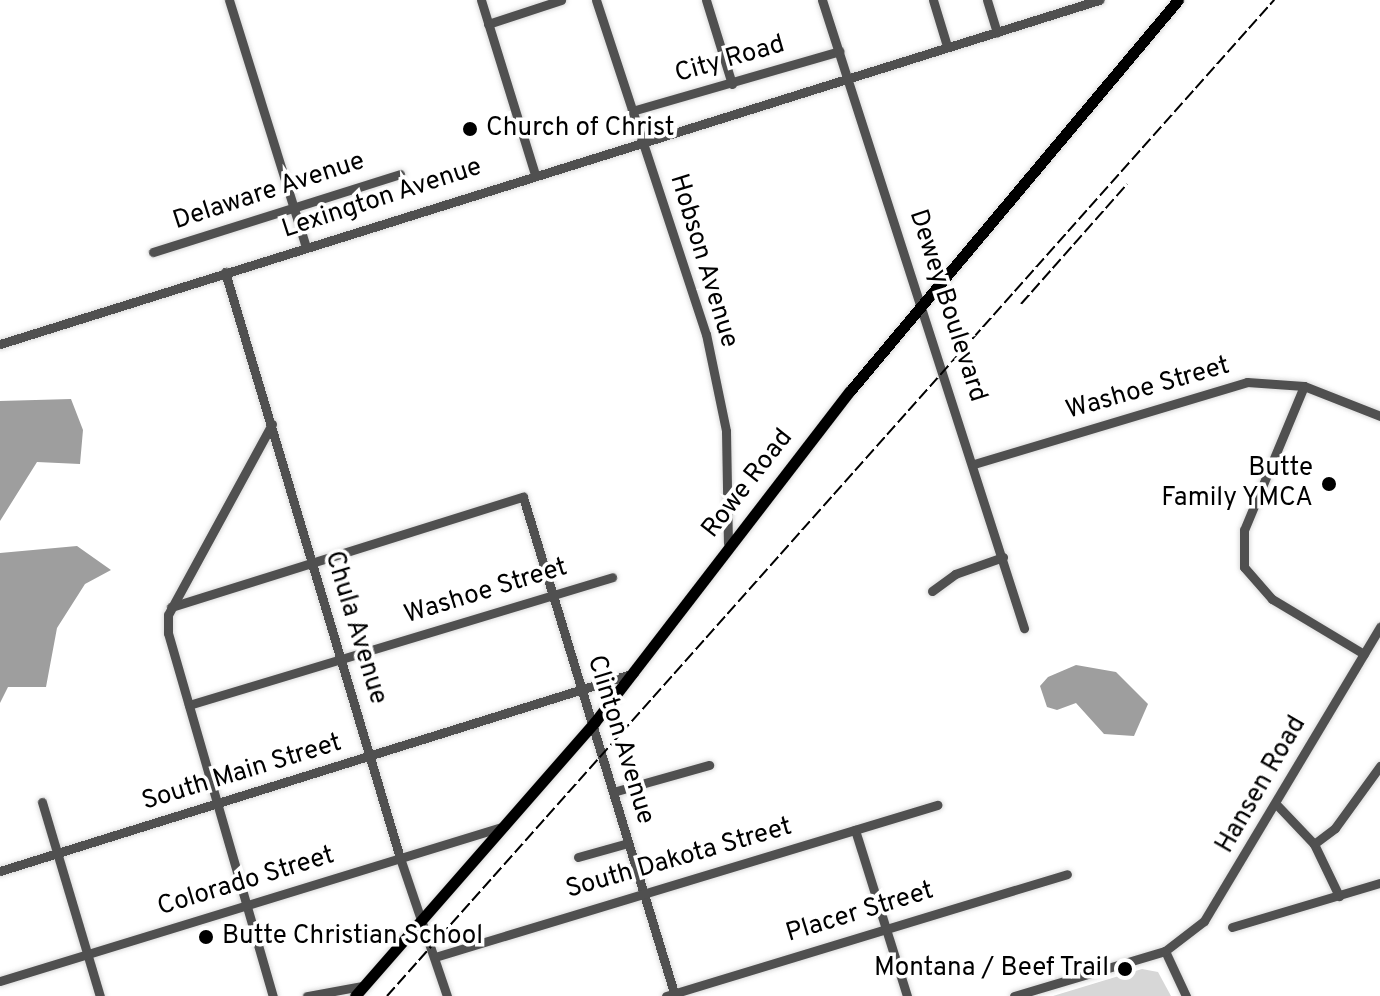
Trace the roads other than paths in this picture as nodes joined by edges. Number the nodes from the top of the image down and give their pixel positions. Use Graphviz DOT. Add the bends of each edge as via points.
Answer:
graph roads {
  1 [pos="229,0"];
  2 [pos="481,0"];
  3 [pos="561,0"];
  4 [pos="596,0"];
  5 [pos="706,0"];
  6 [pos="822,0"];
  7 [pos="933,0"];
  8 [pos="987,0"];
  9 [pos="1099,0"];
  10 [pos="1178,0"];
  11 [pos="488,24"];
  12 [pos="997,32"];
  13 [pos="947,46"];
  14 [pos="840,51"];
  15 [pos="850,77"];
  16 [pos="732,84"];
  17 [pos="632,111"];
  18 [pos="642,141"];
  19 [pos="400,174"];
  20 [pos="535,174"];
  21 [pos="292,206"];
  22 [pos="306,247"];
  23 [pos="153,252"];
  24 [pos="225,272"];
  25 [pos="923,303"];
  26 [pos="0,344"];
  27 [pos="1304,386"];
  28 [pos="1380,416"];
  29 [pos="272,424"];
  30 [pos="974,464"];
  31 [pos="728,543"];
  32 [pos="1003,557"];
  33 [pos="314,564"];
  34 [pos="612,577"];
  35 [pos="932,591"];
  36 [pos="552,594"];
  37 [pos="171,607"];
  38 [pos="1380,627"];
  39 [pos="1024,628"];
  40 [pos="1364,654"];
  41 [pos="341,659"];
  42 [pos="634,673"];
  43 [pos="583,689"];
  44 [pos="189,705"];
  45 [pos="594,723"];
  46 [pos="371,757"];
  47 [pos="709,765"];
  48 [pos="1380,766"];
  49 [pos="613,792"];
  50 [pos="42,802"];
  51 [pos="216,804"];
  52 [pos="937,805"];
  53 [pos="1277,805"];
  54 [pos="505,826"];
  55 [pos="855,830"];
  56 [pos="628,843"];
  57 [pos="1314,844"];
  58 [pos="58,853"];
  59 [pos="578,857"];
  60 [pos="400,858"];
  61 [pos="0,871"];
  62 [pos="1067,874"];
  63 [pos="1380,883"];
  64 [pos="643,892"];
  65 [pos="1339,896"];
  66 [pos="248,905"];
  67 [pos="421,918"];
  68 [pos="886,927"];
  69 [pos="1232,927"];
  70 [pos="1165,951"];
  71 [pos="87,953"];
  72 [pos="435,957"];
  73 [pos="0,981"];
  74 [pos="358,991"];
  75 [pos="672,995"];
  76 [pos="100,996"];
  77 [pos="273,996"];
  78 [pos="307,996"];
  79 [pos="447,996"];
  80 [pos="907,996"];
  81 [pos="1014,996"];
  82 [pos="1186,996"];
  1 -- 21 [label="street"];
  2 -- 11 [label="street"];
  3 -- 11 [label="street"];
  4 -- 17 [label="street, Hobson Avenue"];
  5 -- 16 [label="street"];
  6 -- 14 [label="street, Dewey Boulevard"];
  7 -- 13 [label="street"];
  8 -- 12 [label="street"];
  9 -- 12 [label="street, Lexington Avenue"];
  10 -- 25 [label="main road, Rowe Road"];
  11 -- 20 [label="street"];
  12 -- 13 [label="street, Lexington Avenue"];
  13 -- 15 [label="street, Lexington Avenue"];
  14 -- 15 [label="street, Dewey Boulevard"];
  14 -- 16 [label="street, City Road"];
  15 -- 18 [label="street, Lexington Avenue"];
  15 -- 25 [label="street, Dewey Boulevard"];
  16 -- 17 [label="street, City Road"];
  17 -- 18 [label="street, Hobson Avenue"];
  18 -- 20 [label="street, Lexington Avenue"];
  18 -- 31 [label="street, Hobson Avenue" via="708,347 726,431"];
  19 -- 21 [label="street, Delaware Avenue"];
  20 -- 22 [label="street, Lexington Avenue"];
  21 -- 22 [label="street"];
  21 -- 23 [label="street, Delaware Avenue"];
  22 -- 24 [label="street, Lexington Avenue"];
  24 -- 26 [label="street, Lexington Avenue"];
  24 -- 29 [label="street, Chula Avenue"];
  25 -- 30 [label="street, Dewey Boulevard"];
  25 -- 31 [label="main road, Rowe Road"];
  27 -- 28 [label="street, Washoe Street"];
  27 -- 30 [label="street, Washoe Street" via="1247,382 1217,389"];
  27 -- 40 [label="street" via="1244,530 1244,567 1272,599"];
  29 -- 33 [label="street, Chula Avenue"];
  29 -- 37 [label="street"];
  30 -- 32 [label="street, Dewey Boulevard"];
  31 -- 42 [label="main road, Rowe Road"];
  32 -- 35 [label="street" via="955,574"];
  32 -- 39 [label="street, Dewey Boulevard"];
  33 -- 36 [label="street, Clinton Avenue" via="523,497"];
  33 -- 37 [label="street"];
  33 -- 41 [label="street, Chula Avenue"];
  34 -- 36 [label="street, Washoe Street"];
  36 -- 41 [label="street, Washoe Street"];
  36 -- 43 [label="street, Clinton Avenue"];
  37 -- 44 [label="street" via="168,633"];
  38 -- 40 [label="street, Hansen Road"];
  40 -- 53 [label="street, Hansen Road"];
  41 -- 44 [label="street, Washoe Street"];
  41 -- 46 [label="street, Chula Avenue"];
  42 -- 43 [label="street, South Main Street"];
  42 -- 45 [label="main road, Rowe Road"];
  43 -- 45 [label="street, Clinton Avenue"];
  43 -- 46 [label="street, South Main Street"];
  44 -- 51 [label="street"];
  45 -- 49 [label="street, Clinton Avenue"];
  45 -- 54 [label="main road, Rowe Road"];
  46 -- 51 [label="street, South Main Street"];
  46 -- 60 [label="street, Chula Avenue"];
  47 -- 49 [label="street"];
  48 -- 57 [label="street" via="1335,828"];
  49 -- 56 [label="street, Clinton Avenue"];
  50 -- 58 [label="street"];
  51 -- 58 [label="street, South Main Street"];
  51 -- 66 [label="street"];
  52 -- 55 [label="street, South Dakota Street"];
  53 -- 57 [label="street"];
  53 -- 70 [label="street, Hansen Road" via="1204,921"];
  54 -- 60 [label="street, Colorado Street"];
  54 -- 67 [label="main road, Rowe Road"];
  55 -- 64 [label="street, South Dakota Street"];
  55 -- 68 [label="street"];
  56 -- 59 [label="street"];
  56 -- 64 [label="street, Clinton Avenue"];
  57 -- 65 [label="street"];
  58 -- 61 [label="street, South Main Street"];
  58 -- 71 [label="street"];
  60 -- 66 [label="street, Colorado Street"];
  60 -- 67 [label="street, Chula Avenue"];
  62 -- 68 [label="street, Placer Street"];
  63 -- 65 [label="street"];
  64 -- 72 [label="street, South Dakota Street"];
  64 -- 75 [label="street, Clinton Avenue"];
  65 -- 69 [label="street"];
  66 -- 71 [label="street, Colorado Street"];
  66 -- 77 [label="street"];
  67 -- 72 [label="street, Chula Avenue"];
  67 -- 74 [label="main road, Rowe Road"];
  68 -- 75 [label="street, Placer Street"];
  68 -- 80 [label="street"];
  70 -- 81 [label="street"];
  70 -- 82 [label="street"];
  71 -- 73 [label="street, Colorado Street"];
  71 -- 76 [label="street"];
  72 -- 79 [label="street, Chula Avenue"];
  74 -- 78 [label="street"];
}
